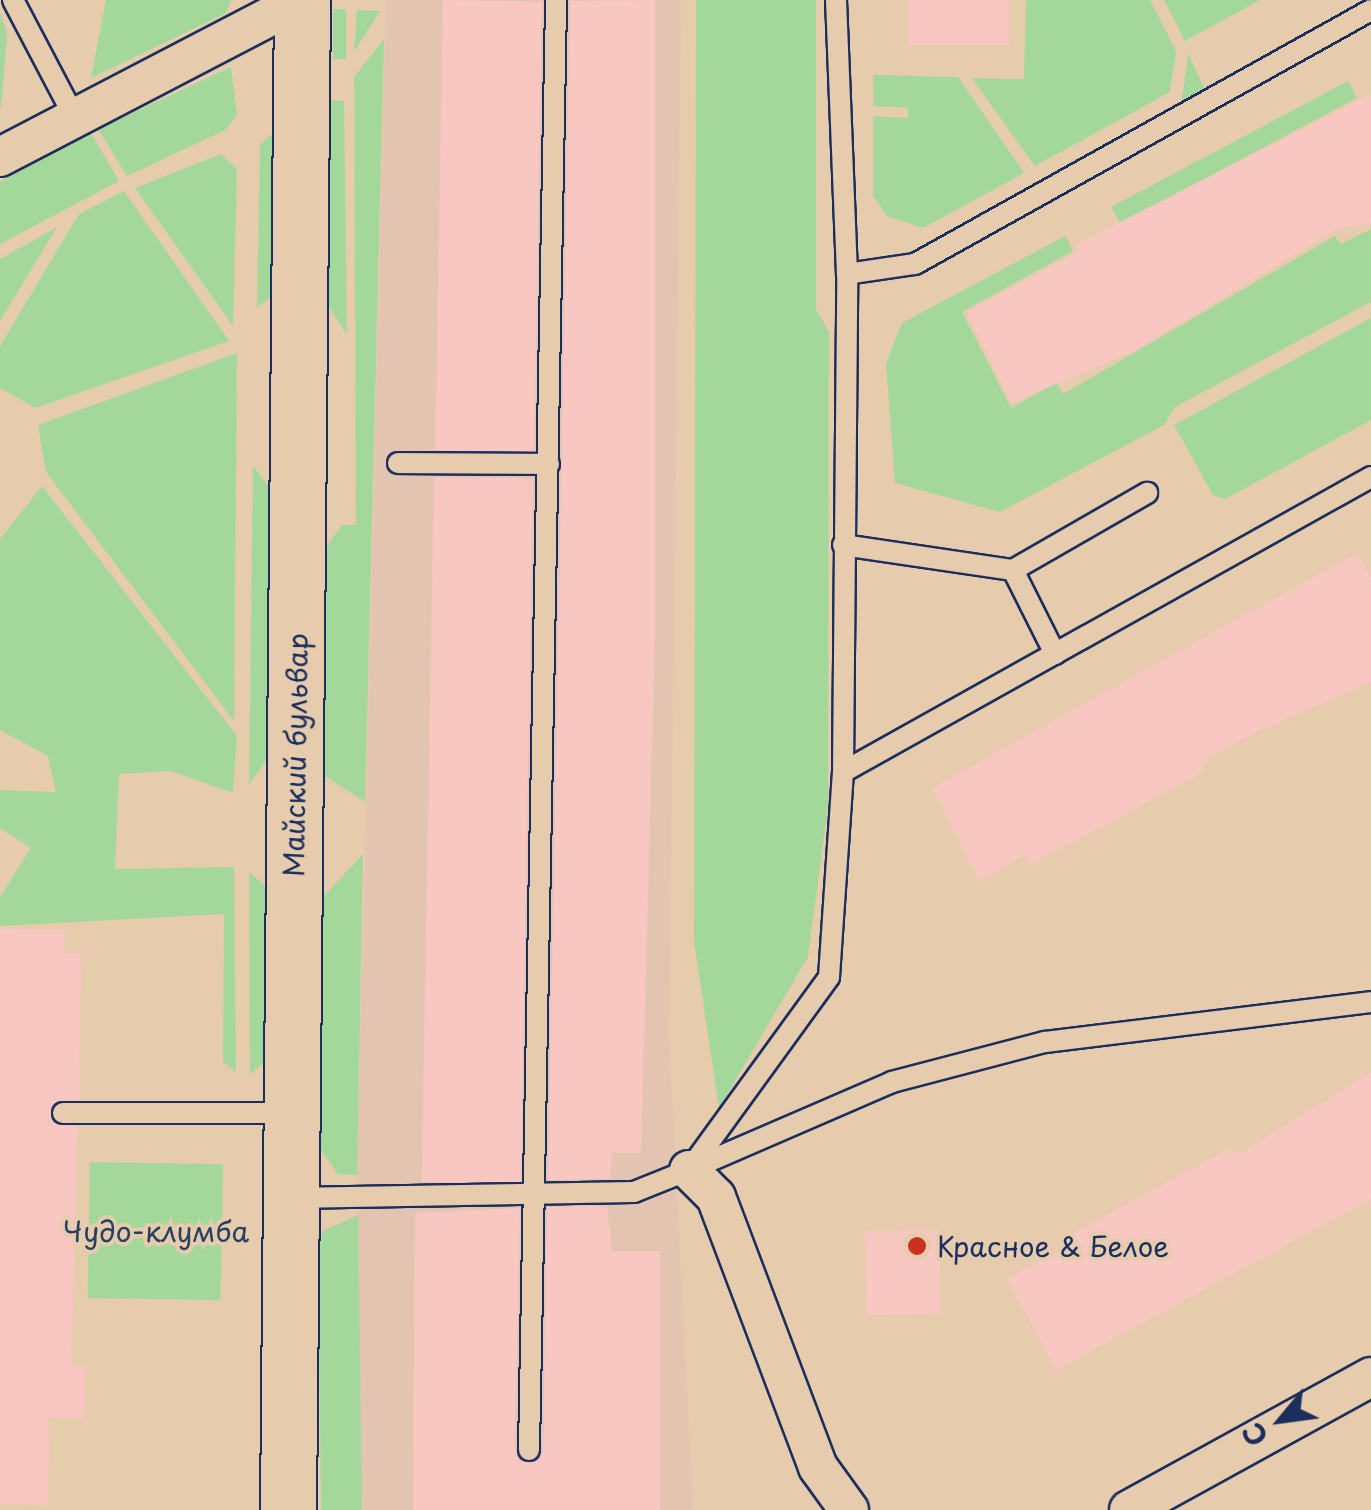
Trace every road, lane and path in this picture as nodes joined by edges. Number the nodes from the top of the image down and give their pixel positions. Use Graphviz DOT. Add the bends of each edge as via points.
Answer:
graph roads {
  1 [pos="13,0"];
  2 [pos="302,0"];
  3 [pos="556,0"];
  4 [pos="836,0"];
  5 [pos="1371,10"];
  6 [pos="75,118"];
  7 [pos="0,157"];
  8 [pos="847,274"];
  9 [pos="398,463"];
  10 [pos="549,464"];
  11 [pos="1371,478"];
  12 [pos="1146,493"];
  13 [pos="842,545"];
  14 [pos="1013,570"];
  15 [pos="1055,654"];
  16 [pos="843,772"];
  17 [pos="1371,1002"];
  18 [pos="292,1112"];
  19 [pos="63,1113"];
  20 [pos="689,1170"];
  21 [pos="540,1190"];
  22 [pos="292,1198"];
  23 [pos="1371,1376"];
  24 [pos="529,1450"];
  25 [pos="288,1510"];
  26 [pos="849,1510"];
  27 [pos="1130,1510"];
  1 -- 6 [label="lane"];
  2 -- 6 [label="street"];
  2 -- 18 [label="main road, Майский бульвар"];
  3 -- 10 [label="lane"];
  4 -- 8 [label="lane"];
  5 -- 8 [label="lane" via="915,264"];
  6 -- 7 [label="street"];
  8 -- 13 [label="lane"];
  9 -- 10 [label="lane"];
  10 -- 21 [label="lane"];
  11 -- 15 [label="lane"];
  12 -- 14 [label="lane"];
  13 -- 14 [label="lane"];
  13 -- 16 [label="lane"];
  14 -- 15 [label="lane"];
  15 -- 16 [label="lane"];
  16 -- 20 [label="lane" via="829,977"];
  17 -- 20 [label="lane" via="1045,1042 892,1082"];
  18 -- 19 [label="lane"];
  18 -- 22 [label="main road, Майский бульвар"];
  20 -- 21 [label="lane" via="634,1192"];
  20 -- 26 [label="street" via="716,1197 818,1467"];
  21 -- 22 [label="lane"];
  21 -- 24 [label="lane"];
  22 -- 25 [label="main road, Майский бульвар"];
  23 -- 27 [label="street"];
}
